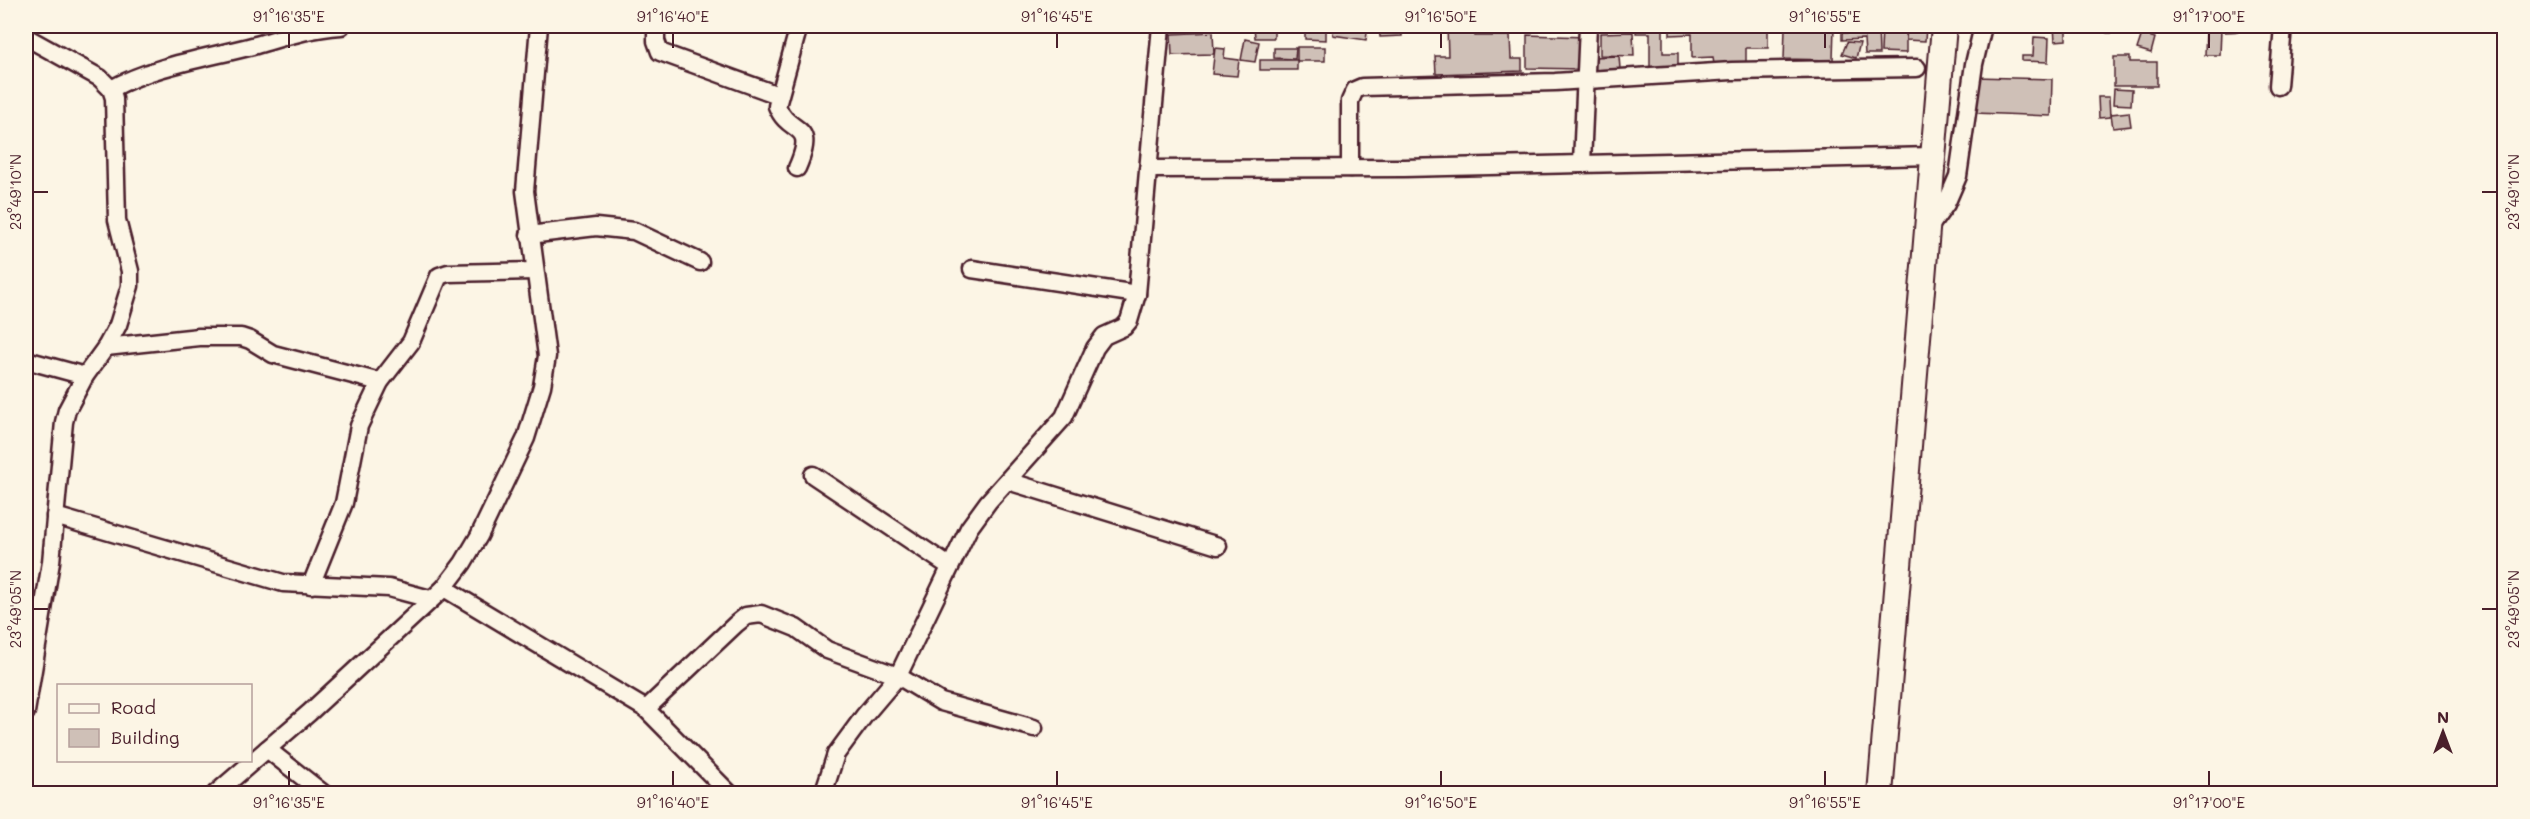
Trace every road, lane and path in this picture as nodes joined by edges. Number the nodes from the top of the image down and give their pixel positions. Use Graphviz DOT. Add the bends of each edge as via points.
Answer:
graph roads {
  1 [pos="340,26"];
  2 [pos="538,26"];
  3 [pos="656,26"];
  4 [pos="799,26"];
  5 [pos="1161,26"];
  6 [pos="1588,26"];
  7 [pos="1944,26"];
  8 [pos="1983,26"];
  9 [pos="2283,26"];
  10 [pos="26,37"];
  11 [pos="1917,68"];
  12 [pos="1586,80"];
  13 [pos="2278,86"];
  14 [pos="111,89"];
  15 [pos="778,95"];
  16 [pos="1933,156"];
  17 [pos="1582,163"];
  18 [pos="797,168"];
  19 [pos="1350,168"];
  20 [pos="1148,169"];
  21 [pos="1928,229"];
  22 [pos="529,235"];
  23 [pos="700,262"];
  24 [pos="972,269"];
  25 [pos="534,272"];
  26 [pos="1137,294"];
  27 [pos="106,347"];
  28 [pos="26,360"];
  29 [pos="85,376"];
  30 [pos="380,382"];
  31 [pos="813,475"];
  32 [pos="1008,481"];
  33 [pos="55,516"];
  34 [pos="1218,546"];
  35 [pos="949,566"];
  36 [pos="311,585"];
  37 [pos="444,588"];
  38 [pos="430,599"];
  39 [pos="897,676"];
  40 [pos="646,709"];
  41 [pos="26,712"];
  42 [pos="1034,728"];
  43 [pos="267,749"];
  44 [pos="252,762"];
  45 [pos="252,762"];
  46 [pos="214,794"];
  47 [pos="324,794"];
  48 [pos="730,794"];
  49 [pos="823,794"];
  50 [pos="1880,794"];
  1 -- 14 [label="street" via="228,51 128,80"];
  2 -- 22 [label="street" via="525,191"];
  3 -- 15 [label="street" via="660,52"];
  4 -- 15 [label="street"];
  5 -- 20 [label="street"];
  6 -- 12 [label="street"];
  7 -- 16 [label="street"];
  8 -- 21 [label="street" via="1958,176 1946,204"];
  9 -- 13 [label="street"];
  10 -- 14 [label="street" via="100,78"];
  11 -- 12 [label="street" via="1732,71"];
  12 -- 17 [label="street"];
  12 -- 19 [label="street" via="1362,87 1355,90 1350,101"];
  14 -- 27 [label="street" via="117,220 130,279 126,302"];
  15 -- 18 [label="street" via="781,114 804,139 805,151"];
  16 -- 17 [label="street"];
  16 -- 21 [label="street"];
  17 -- 19 [label="street"];
  19 -- 20 [label="street"];
  20 -- 26 [label="street"];
  21 -- 50 [label="street"];
  22 -- 23 [label="street" via="596,227 634,231"];
  22 -- 25 [label="street"];
  24 -- 26 [label="street"];
  25 -- 30 [label="street" via="442,274 411,342"];
  25 -- 37 [label="street" via="547,356 536,409 479,536"];
  26 -- 32 [label="street" via="1130,321 1104,336 1095,348 1064,417"];
  27 -- 29 [label="street"];
  27 -- 30 [label="street" via="199,337 241,337 273,354"];
  28 -- 29 [label="street"];
  29 -- 33 [label="street" via="64,422"];
  30 -- 36 [label="street" via="359,426 344,503"];
  31 -- 35 [label="street"];
  32 -- 34 [label="street"];
  32 -- 35 [label="street" via="977,517"];
  33 -- 36 [label="street" via="257,577"];
  33 -- 41 [label="street"];
  35 -- 39 [label="street"];
  36 -- 38 [label="street" via="389,588"];
  37 -- 38 [label="street"];
  37 -- 40 [label="street"];
  38 -- 43 [label="street"];
  39 -- 40 [label="street" via="827,650 796,628 751,614"];
  39 -- 42 [label="street" via="941,702"];
  39 -- 49 [label="street" via="836,754"];
  40 -- 48 [label="street"];
  43 -- 45 [label="street"];
  43 -- 47 [label="street"];
  44 -- 46 [label="street"];
}
